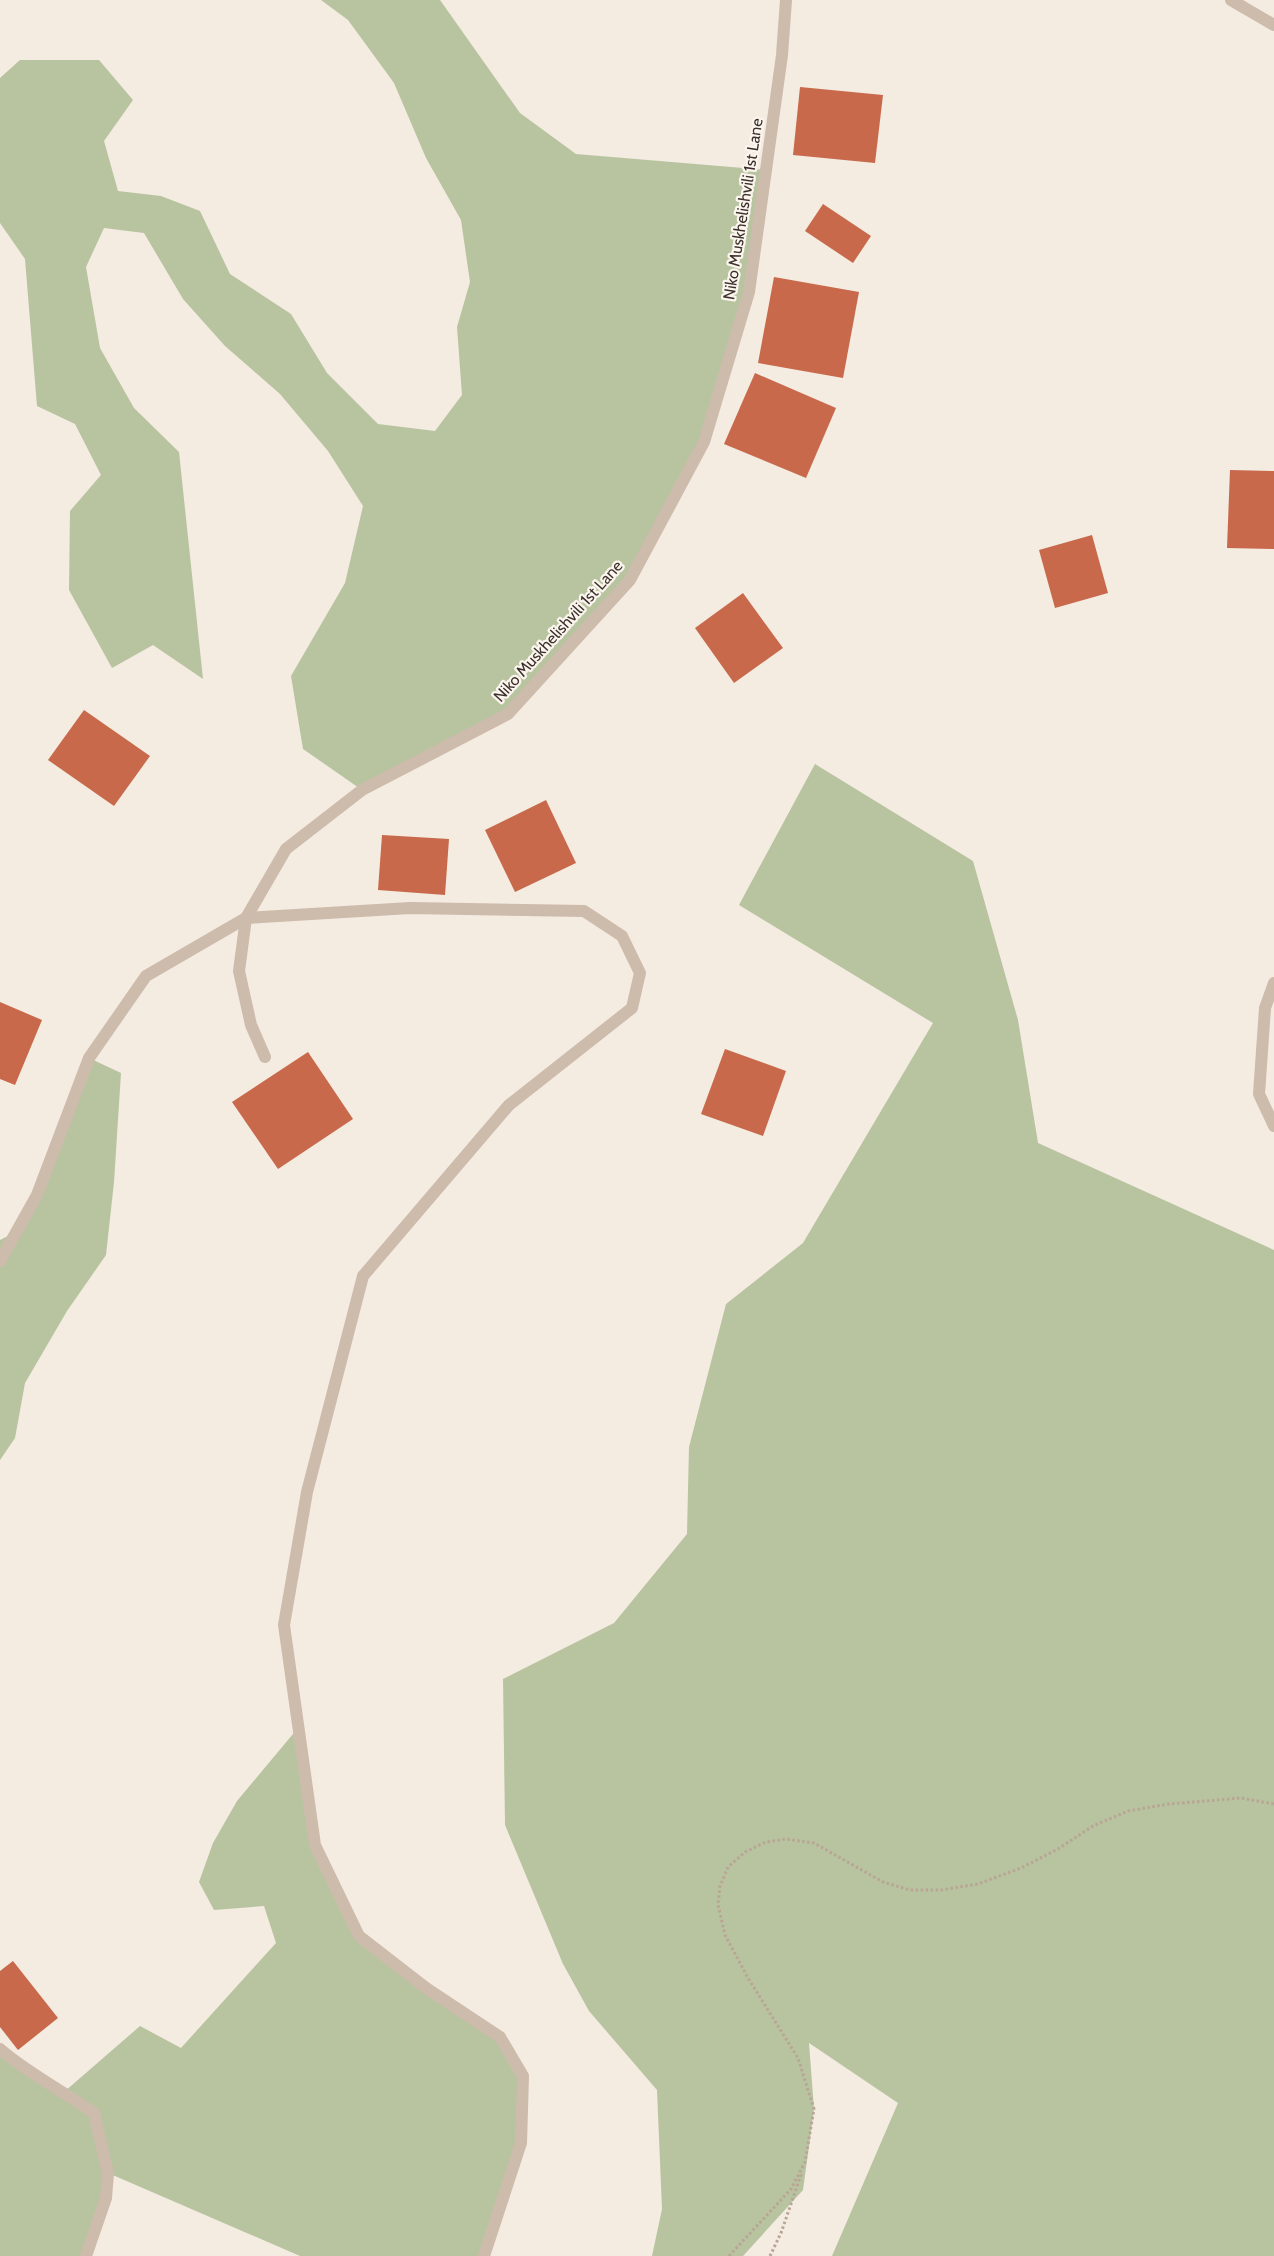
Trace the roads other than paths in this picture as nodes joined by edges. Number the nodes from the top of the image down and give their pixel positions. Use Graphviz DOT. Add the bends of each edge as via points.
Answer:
graph roads {
  1 [pos="786,0"];
  2 [pos="1231,0"];
  3 [pos="1274,25"];
  4 [pos="246,918"];
  5 [pos="1274,983"];
  6 [pos="265,1057"];
  7 [pos="1274,1126"];
  8 [pos="0,1261"];
  9 [pos="0,2050"];
  10 [pos="86,2256"];
  11 [pos="484,2256"];
  1 -- 4 [label="street, Niko Muskhelishvili 1st Lane" via="782,55 749,292 704,442 630,580 508,714 362,790 286,849"];
  2 -- 3 [label="street"];
  4 -- 6 [label="street" via="239,971 251,1025"];
  4 -- 8 [label="street, Niko Muskhelishvili 1st Lane" via="146,976 89,1058 37,1195"];
  4 -- 11 [label="street" via="410,908 584,912 622,936 640,973 632,1008 509,1105 363,1276 308,1492 284,1625 315,1845 359,1936 426,1988 500,2036 523,2076 520,2143"];
  5 -- 7 [label="street" via="1265,1008 1259,1094"];
  9 -- 10 [label="street" via="23,2069 94,2113 108,2173 106,2198"];
}
